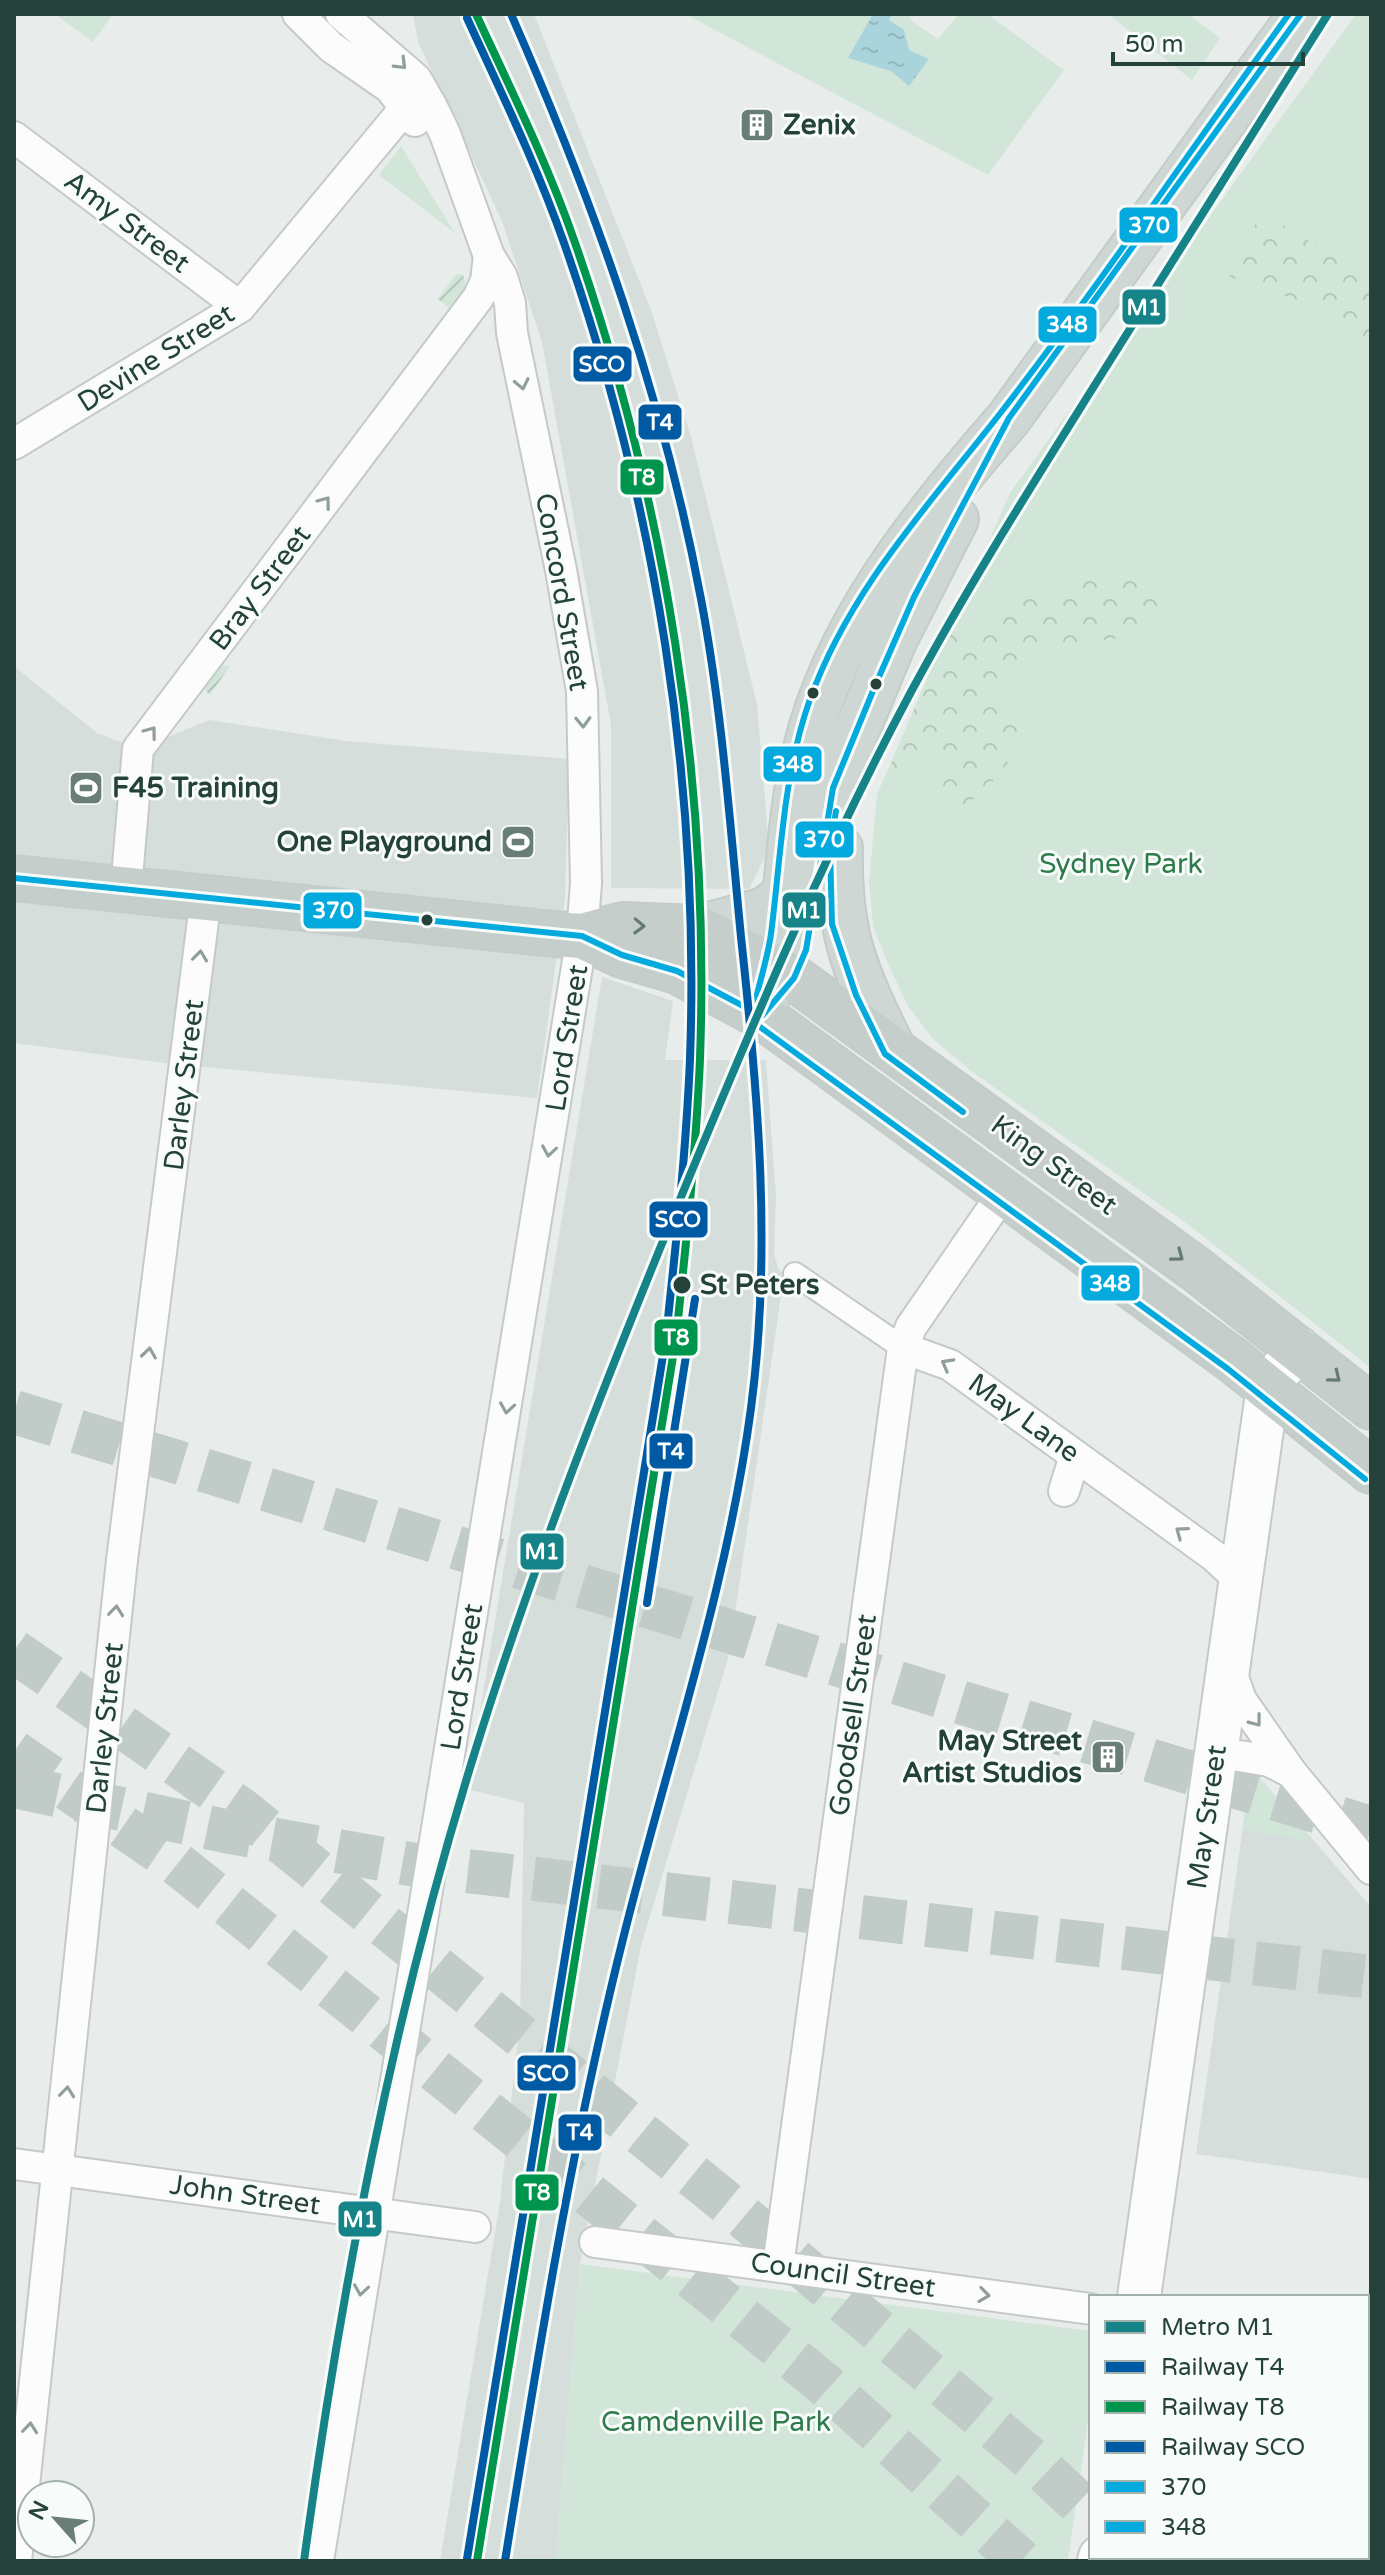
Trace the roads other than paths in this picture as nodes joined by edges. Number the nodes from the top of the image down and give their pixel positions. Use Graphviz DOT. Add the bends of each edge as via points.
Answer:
graph roads {
  1 [pos="298,14"];
  2 [pos="341,14"];
  3 [pos="1301,14"];
  4 [pos="406,107"];
  5 [pos="14,137"];
  6 [pos="454,164"];
  7 [pos="489,256"];
  8 [pos="240,307"];
  9 [pos="466,314"];
  10 [pos="512,333"];
  11 [pos="1009,418"];
  12 [pos="14,444"];
  13 [pos="855,738"];
  14 [pos="14,878"];
  15 [pos="126,889"];
  16 [pos="784,895"];
  17 [pos="206,897"];
  18 [pos="698,928"];
  19 [pos="582,936"];
  20 [pos="784,973"];
  21 [pos="762,1016"];
  22 [pos="892,1047"];
  23 [pos="1004,1192"];
  24 [pos="795,1274"];
  25 [pos="903,1348"];
  26 [pos="1298,1348"];
  27 [pos="1268,1387"];
  28 [pos="1371,1407"];
  29 [pos="1075,1456"];
  30 [pos="1371,1471"];
  31 [pos="1064,1491"];
  32 [pos="1241,1581"];
  33 [pos="1229,1665"];
  34 [pos="1216,1752"];
  35 [pos="1291,1772"];
  36 [pos="1371,1869"];
  37 [pos="14,2164"];
  38 [pos="58,2170"];
  39 [pos="373,2213"];
  40 [pos="475,2227"];
  41 [pos="595,2242"];
  42 [pos="778,2266"];
  43 [pos="1139,2295"];
  44 [pos="1089,2309"];
  45 [pos="16,2561"];
  46 [pos="318,2561"];
  1 -- 4 [label="street"];
  2 -- 6 [label="street, Concord Street, one-way" via="416,79 445,134"];
  3 -- 11 [label="main road"];
  4 -- 6 [label="street" via="432,145"];
  4 -- 8 [label="street, Devine Street"];
  5 -- 8 [label="street, Amy Street"];
  6 -- 7 [label="street, Concord Street"];
  7 -- 9 [label="street, Bray Street" via="483,290"];
  7 -- 10 [label="street, Concord Street" via="510,303"];
  8 -- 12 [label="street, Devine Street"];
  9 -- 10 [label="street" via="494,318"];
  15 -- 9 [label="street, Bray Street, one-way" via="138,749"];
  10 -- 19 [label="street, Concord Street, one-way" via="582,691"];
  11 -- 13 [label="main road" via="914,597"];
  11 -- 16 [label="main road" via="911,541 834,665 805,750"];
  13 -- 20 [label="main road" via="829,802 806,950"];
  13 -- 22 [label="main road" via="840,848 842,923 853,962"];
  14 -- 15 [label="highway, King Street"];
  15 -- 17 [label="highway, King Street"];
  16 -- 18 [label="main road" via="765,910"];
  16 -- 20 [label="main road"];
  17 -- 19 [label="highway, King Street"];
  38 -- 17 [label="street, Darley Street, one-way" via="122,1560"];
  19 -- 18 [label="highway, King Street, one-way" via="623,925"];
  18 -- 20 [label="highway, King Street"];
  19 -- 21 [label="highway, King Street" via="622,955 677,971"];
  19 -- 39 [label="street, Lord Street, one-way"];
  20 -- 21 [label="main road"];
  20 -- 22 [label="highway, King Street"];
  21 -- 23 [label="highway, King Street"];
  22 -- 26 [label="highway, King Street, one-way"];
  23 -- 25 [label="street, Goodsell Street" via="911,1327"];
  23 -- 27 [label="highway, King Street"];
  24 -- 25 [label="street, May Lane"];
  29 -- 25 [label="street, May Lane, one-way" via="950,1365"];
  25 -- 42 [label="street, Goodsell Street"];
  26 -- 27 [label="main road, May Street"];
  26 -- 28 [label="highway, King Street, one-way"];
  27 -- 30 [label="highway, King Street"];
  27 -- 32 [label="main road, May Street"];
  29 -- 31 [label="street"];
  32 -- 29 [label="street, May Lane, one-way"];
  32 -- 33 [label="main road, May Street"];
  33 -- 34 [label="main road, May Street"];
  33 -- 35 [label="street, one-way" via="1241,1700"];
  34 -- 35 [label="street" via="1269,1761"];
  34 -- 43 [label="main road, May Street"];
  35 -- 36 [label="street"];
  37 -- 38 [label="street, John Street"];
  38 -- 39 [label="street, John Street"];
  45 -- 38 [label="street, Darley Street, one-way"];
  39 -- 40 [label="street, John Street"];
  39 -- 46 [label="street, Lord Street, one-way"];
  41 -- 42 [label="street, Council Street"];
  42 -- 44 [label="street, Council Street, one-way"];
}
